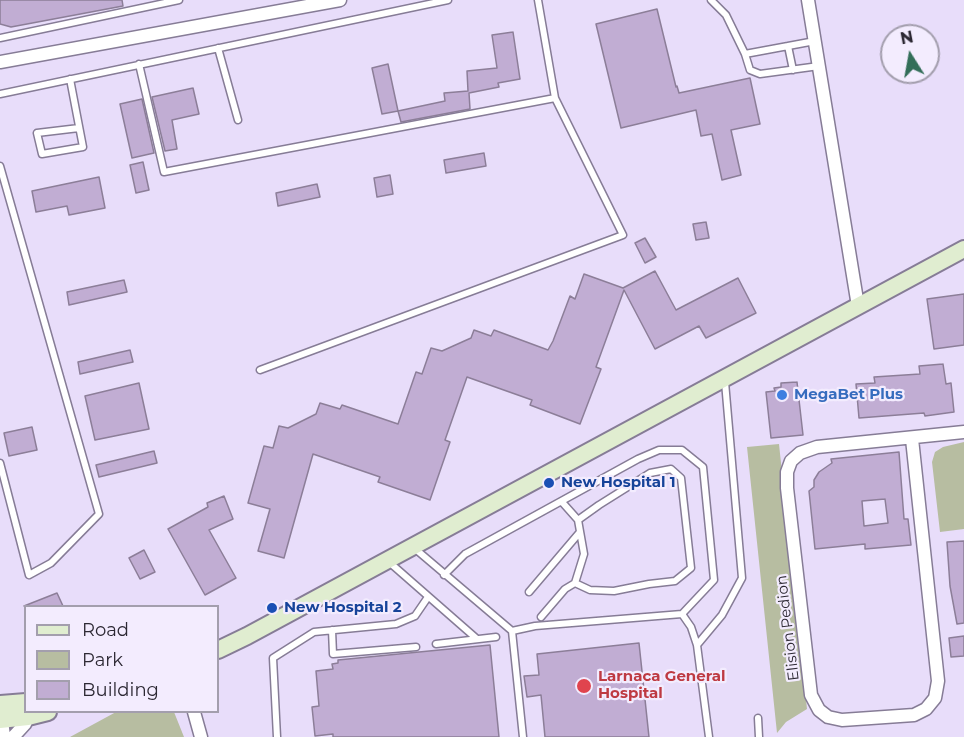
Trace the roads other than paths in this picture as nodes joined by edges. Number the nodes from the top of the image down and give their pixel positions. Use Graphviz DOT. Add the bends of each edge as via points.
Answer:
graph roads {
  1 [pos="179,0"];
  2 [pos="340,0"];
  3 [pos="448,0"];
  4 [pos="538,0"];
  5 [pos="711,0"];
  6 [pos="808,0"];
  7 [pos="0,38"];
  8 [pos="815,41"];
  9 [pos="788,46"];
  10 [pos="218,48"];
  11 [pos="745,54"];
  12 [pos="0,62"];
  13 [pos="139,64"];
  14 [pos="819,66"];
  15 [pos="793,70"];
  16 [pos="70,79"];
  17 [pos="0,94"];
  18 [pos="555,98"];
  19 [pos="237,120"];
  20 [pos="79,128"];
  21 [pos="0,166"];
  22 [pos="964,249"];
  23 [pos="858,306"];
  24 [pos="260,370"];
  25 [pos="725,379"];
  26 [pos="964,432"];
  27 [pos="912,439"];
  28 [pos="0,463"];
  29 [pos="562,501"];
  30 [pos="578,520"];
  31 [pos="580,532"];
  32 [pos="412,547"];
  33 [pos="387,561"];
  34 [pos="444,575"];
  35 [pos="575,583"];
  36 [pos="529,592"];
  37 [pos="428,597"];
  38 [pos="682,614"];
  39 [pos="541,617"];
  40 [pos="332,630"];
  41 [pos="512,631"];
  42 [pos="495,637"];
  43 [pos="477,639"];
  44 [pos="436,644"];
  45 [pos="697,645"];
  46 [pos="416,646"];
  47 [pos="219,649"];
  48 [pos="24,710"];
  49 [pos="26,713"];
  50 [pos="195,713"];
  51 [pos="758,718"];
  52 [pos="1,720"];
  53 [pos="13,737"];
  54 [pos="201,737"];
  55 [pos="277,737"];
  56 [pos="523,737"];
  57 [pos="710,737"];
  58 [pos="759,737"];
  1 -- 7 [label="lane"];
  2 -- 12 [label="street"];
  3 -- 10 [label="lane"];
  4 -- 18 [label="lane"];
  5 -- 11 [label="lane" via="726,15"];
  6 -- 8 [label="street"];
  8 -- 9 [label="lane"];
  8 -- 14 [label="street"];
  9 -- 11 [label="lane"];
  9 -- 15 [label="lane"];
  10 -- 13 [label="lane"];
  10 -- 19 [label="lane"];
  11 -- 15 [label="lane" via="750,70 760,74"];
  13 -- 16 [label="lane"];
  13 -- 18 [label="lane" via="164,172"];
  14 -- 15 [label="lane"];
  14 -- 23 [label="street"];
  16 -- 17 [label="lane"];
  16 -- 20 [label="lane"];
  18 -- 24 [label="lane" via="623,235"];
  20 -- 20 [label="lane" via="83,147 42,154 36,133"];
  21 -- 28 [label="lane" via="99,514 51,562 29,575"];
  22 -- 23 [label="street"];
  23 -- 25 [label="street"];
  25 -- 32 [label="street"];
  25 -- 45 [label="lane" via="742,578 722,615"];
  26 -- 27 [label="street, Elision Pedion"];
  27 -- 27 [label="street, Elision Pedion" via="817,447 800,453 787,472 811,695 828,717 842,720 914,714 935,699 938,681"];
  29 -- 30 [label="lane"];
  29 -- 34 [label="lane" via="465,554"];
  29 -- 38 [label="lane" via="659,450 682,450 703,467 714,580"];
  30 -- 31 [label="lane"];
  30 -- 35 [label="lane" via="650,473 671,469 681,478 691,568 675,581 614,591 590,590"];
  31 -- 35 [label="lane" via="584,554"];
  31 -- 36 [label="lane"];
  32 -- 33 [label="street"];
  32 -- 34 [label="lane"];
  33 -- 37 [label="lane"];
  33 -- 47 [label="street"];
  34 -- 41 [label="lane"];
  35 -- 39 [label="lane"];
  37 -- 40 [label="lane" via="415,616 396,624"];
  37 -- 43 [label="lane"];
  38 -- 41 [label="lane"];
  38 -- 45 [label="lane"];
  40 -- 46 [label="lane" via="333,654"];
  40 -- 55 [label="lane" via="314,632 273,658"];
  41 -- 56 [label="lane"];
  42 -- 43 [label="lane"];
  43 -- 44 [label="lane"];
  45 -- 57 [label="lane"];
  48 -- 52 [label="street"];
  49 -- 53 [label="street" via="25,724"];
  50 -- 54 [label="street"];
  51 -- 58 [label="lane"];
}
